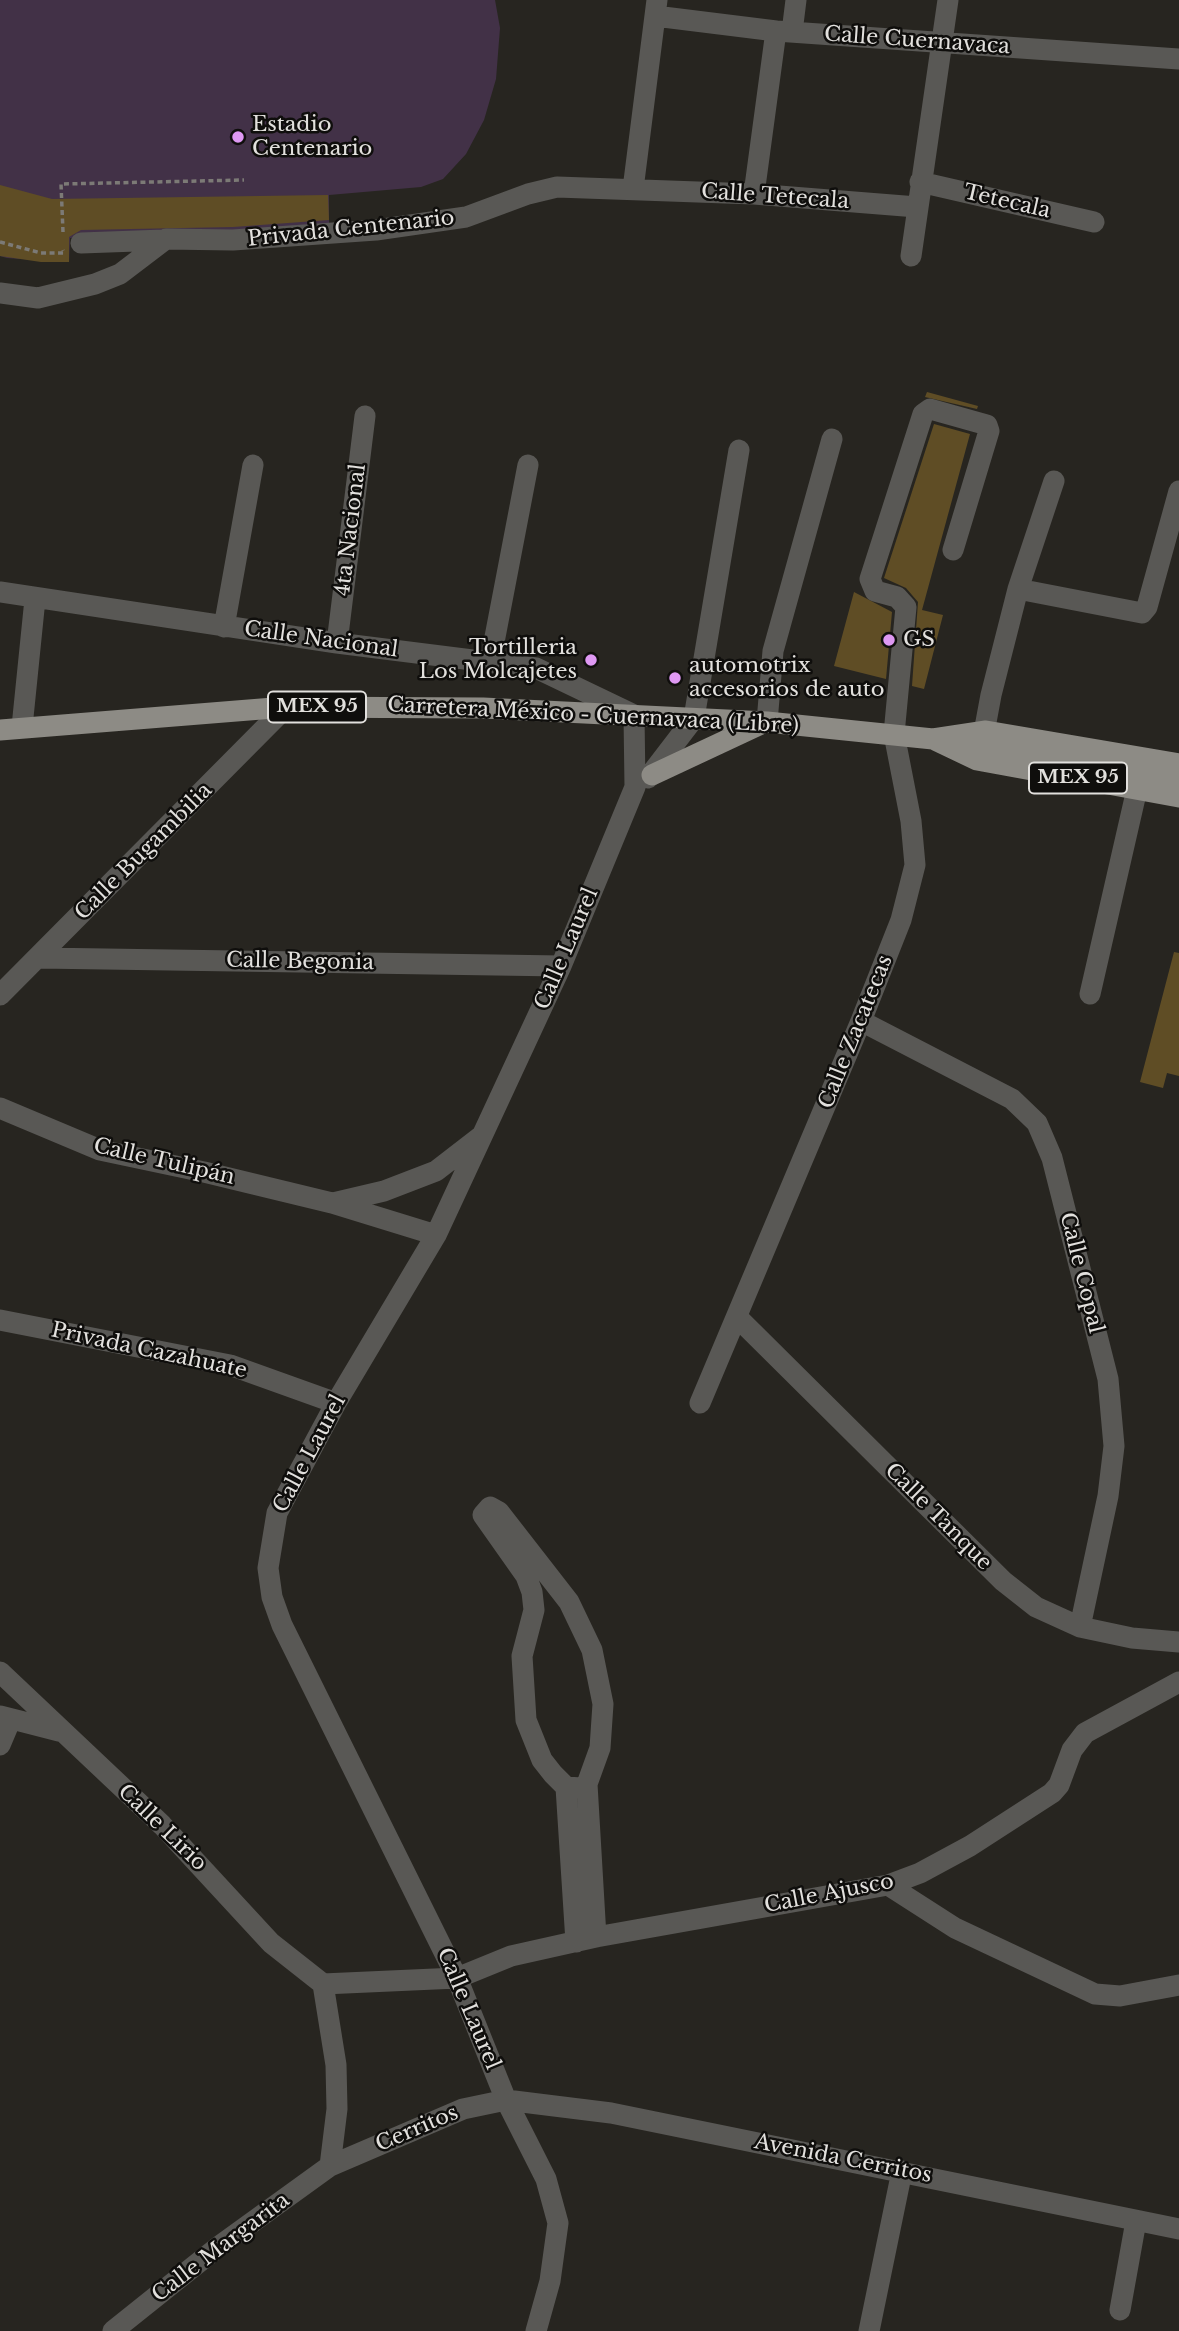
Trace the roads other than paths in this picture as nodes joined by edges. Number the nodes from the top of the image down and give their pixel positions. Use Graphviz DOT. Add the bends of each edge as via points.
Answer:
graph roads {
  1 [pos="796,0"];
  2 [pos="948,0"];
  3 [pos="656,8"];
  4 [pos="784,31"];
  5 [pos="943,43"];
  6 [pos="1179,59"];
  7 [pos="920,182"];
  8 [pos="633,189"];
  9 [pos="754,194"];
  10 [pos="917,207"];
  11 [pos="1094,222"];
  12 [pos="166,239"];
  13 [pos="81,243"];
  14 [pos="911,256"];
  15 [pos="0,293"];
  16 [pos="365,416"];
  17 [pos="832,439"];
  18 [pos="739,450"];
  19 [pos="253,465"];
  20 [pos="528,465"];
  21 [pos="1054,481"];
  22 [pos="1179,491"];
  23 [pos="953,550"];
  24 [pos="1018,589"];
  25 [pos="0,592"];
  26 [pos="34,599"];
  27 [pos="224,627"];
  28 [pos="337,643"];
  29 [pos="490,663"];
  30 [pos="286,708"];
  31 [pos="634,715"];
  32 [pos="694,718"];
  33 [pos="766,722"];
  34 [pos="22,727"];
  35 [pos="0,730"];
  36 [pos="894,734"];
  37 [pos="933,739"];
  38 [pos="981,746"];
  39 [pos="1179,764"];
  40 [pos="1179,780"];
  41 [pos="643,781"];
  42 [pos="1137,789"];
  43 [pos="1179,797"];
  44 [pos="40,958"];
  45 [pos="561,966"];
  46 [pos="1090,994"];
  47 [pos="0,995"];
  48 [pos="861,1021"];
  49 [pos="0,1108"];
  50 [pos="484,1133"];
  51 [pos="332,1203"];
  52 [pos="436,1235"];
  53 [pos="738,1318"];
  54 [pos="0,1320"];
  55 [pos="336,1403"];
  56 [pos="700,1404"];
  57 [pos="569,1602"];
  58 [pos="534,1610"];
  59 [pos="1080,1627"];
  60 [pos="1179,1642"];
  61 [pos="0,1672"];
  62 [pos="1179,1682"];
  63 [pos="6,1718"];
  64 [pos="59,1731"];
  65 [pos="0,1745"];
  66 [pos="577,1786"];
  67 [pos="888,1885"];
  68 [pos="586,1939"];
  69 [pos="457,1978"];
  70 [pos="323,1984"];
  71 [pos="1179,1985"];
  72 [pos="506,2099"];
  73 [pos="330,2166"];
  74 [pos="902,2171"];
  75 [pos="1136,2221"];
  76 [pos="1179,2229"];
  77 [pos="1120,2310"];
  78 [pos="113,2331"];
  79 [pos="537,2331"];
  80 [pos="869,2331"];
  1 -- 4 [label="street"];
  2 -- 5 [label="street"];
  3 -- 4 [label="street, Calle Cuernavaca"];
  3 -- 8 [label="street"];
  4 -- 5 [label="street, Calle Cuernavaca"];
  4 -- 9 [label="street"];
  5 -- 6 [label="street, Calle Cuernavaca"];
  5 -- 7 [label="street"];
  7 -- 10 [label="street"];
  7 -- 11 [label="street, Tetecala"];
  8 -- 9 [label="street, Calle Tetecala"];
  8 -- 12 [label="street, Privada Centenario" via="557,187 466,217 376,230 233,240"];
  9 -- 10 [label="street, Calle Tetecala"];
  10 -- 14 [label="street"];
  12 -- 13 [label="street, Privada Centenario"];
  12 -- 15 [label="street" via="120,274 95,284 38,298"];
  16 -- 28 [label="street, 4ta Nacional"];
  17 -- 33 [label="street" via="773,651"];
  18 -- 32 [label="street"];
  19 -- 27 [label="street"];
  20 -- 29 [label="street"];
  21 -- 24 [label="street"];
  22 -- 24 [label="street" via="1142,613"];
  23 -- 36 [label="street, Calle Zacatecas" via="989,431 987,425 930,409 923,414 870,579 875,591 897,597 906,607"];
  24 -- 38 [label="street"];
  25 -- 26 [label="street, Calle Nacional"];
  26 -- 27 [label="street, Calle Nacional"];
  26 -- 34 [label="street"];
  27 -- 28 [label="street, Calle Nacional"];
  28 -- 29 [label="street, Calle Nacional"];
  29 -- 31 [label="street, Calle Nacional" via="536,668"];
  30 -- 31 [label="main road, Carretera México - Cuernavaca (Libre) / MEX 95" via="483,708"];
  30 -- 34 [label="main road, Carretera México - Cuernavaca (Libre) / MEX 95"];
  30 -- 44 [label="street, Calle Bugambilia"];
  31 -- 32 [label="main road, Carretera México - Cuernavaca (Libre) / MEX 95"];
  31 -- 41 [label="street, Calle Laurel"];
  32 -- 33 [label="main road, Carretera México - Cuernavaca (Libre) / MEX 95"];
  32 -- 41 [label="street, Calle Laurel"];
  33 -- 36 [label="main road, Carretera México - Cuernavaca (Libre) / MEX 95"];
  33 -- 41 [label="main road"];
  34 -- 35 [label="main road, Carretera México - Cuernavaca (Libre) / MEX 95"];
  36 -- 37 [label="main road, Carretera México - Cuernavaca (Libre) / MEX 95"];
  36 -- 48 [label="street, Calle Zacatecas" via="915,865 901,920"];
  37 -- 38 [label="main road, Carretera México - Cuernavaca (Libre) / MEX 95"];
  37 -- 38 [label="main road, Carretera México - Cuernavaca (Libre) / MEX 95"];
  38 -- 39 [label="main road, Carretera México - Cuernavaca (Libre) / MEX 95"];
  38 -- 40 [label="main road"];
  38 -- 42 [label="main road, Carretera México - Cuernavaca (Libre) / MEX 95"];
  41 -- 45 [label="street, Calle Laurel"];
  42 -- 43 [label="main road, Carretera México - Cuernavaca (Libre) / MEX 95"];
  42 -- 46 [label="street"];
  44 -- 45 [label="street, Calle Begonia"];
  44 -- 47 [label="street, Calle Bugambilia"];
  45 -- 50 [label="street, Calle Laurel"];
  48 -- 53 [label="street, Calle Zacatecas"];
  48 -- 59 [label="street, Calle Copal" via="1012,1099 1037,1123 1052,1157 1108,1379 1114,1446"];
  49 -- 51 [label="street, Calle Tulipán" via="100,1150"];
  50 -- 51 [label="street, Calle Tulipán" via="436,1171 384,1191"];
  50 -- 52 [label="street, Calle Laurel"];
  51 -- 52 [label="street, Calle Tulipán"];
  52 -- 55 [label="street, Calle Laurel"];
  53 -- 56 [label="street, Calle Zacatecas"];
  53 -- 59 [label="street, Calle Tanque" via="1003,1581 1036,1607"];
  54 -- 55 [label="street, Privada Cazahuate" via="230,1365"];
  55 -- 69 [label="street, Calle Laurel" via="277,1513 268,1568 272,1597"];
  57 -- 58 [label="street" via="543,1600"];
  57 -- 58 [label="street" via="499,1512 485,1509 488,1524 526,1576"];
  57 -- 66 [label="street" via="592,1650 603,1704 600,1748"];
  58 -- 66 [label="street" via="522,1656 527,1720 542,1760"];
  59 -- 60 [label="street, Calle Tanque"];
  61 -- 64 [label="street, Calle Lirio"];
  62 -- 67 [label="street, Calle Ajusco" via="1085,1733 1052,1793 970,1846"];
  63 -- 64 [label="street"];
  63 -- 65 [label="street"];
  64 -- 70 [label="street, Calle Lirio" via="162,1825 271,1943"];
  66 -- 68 [label="street"];
  67 -- 68 [label="street, Calle Ajusco"];
  67 -- 71 [label="street" via="955,1928 1095,1994 1120,1996"];
  68 -- 69 [label="street, Calle Ajusco" via="511,1956"];
  69 -- 70 [label="street, Calle Ajusco"];
  69 -- 72 [label="street, Calle Laurel"];
  70 -- 73 [label="street" via="336,2065 337,2109"];
  72 -- 73 [label="street, Cerritos" via="463,2109"];
  72 -- 74 [label="street, Avenida Cerritos" via="611,2113"];
  72 -- 79 [label="street, Calle Laurel" via="545,2179 558,2222"];
  73 -- 78 [label="street, Calle Margarita"];
  74 -- 75 [label="street, Avenida Cerritos"];
  74 -- 80 [label="street"];
  75 -- 76 [label="street, Avenida Cerritos"];
  75 -- 77 [label="street"];
}
